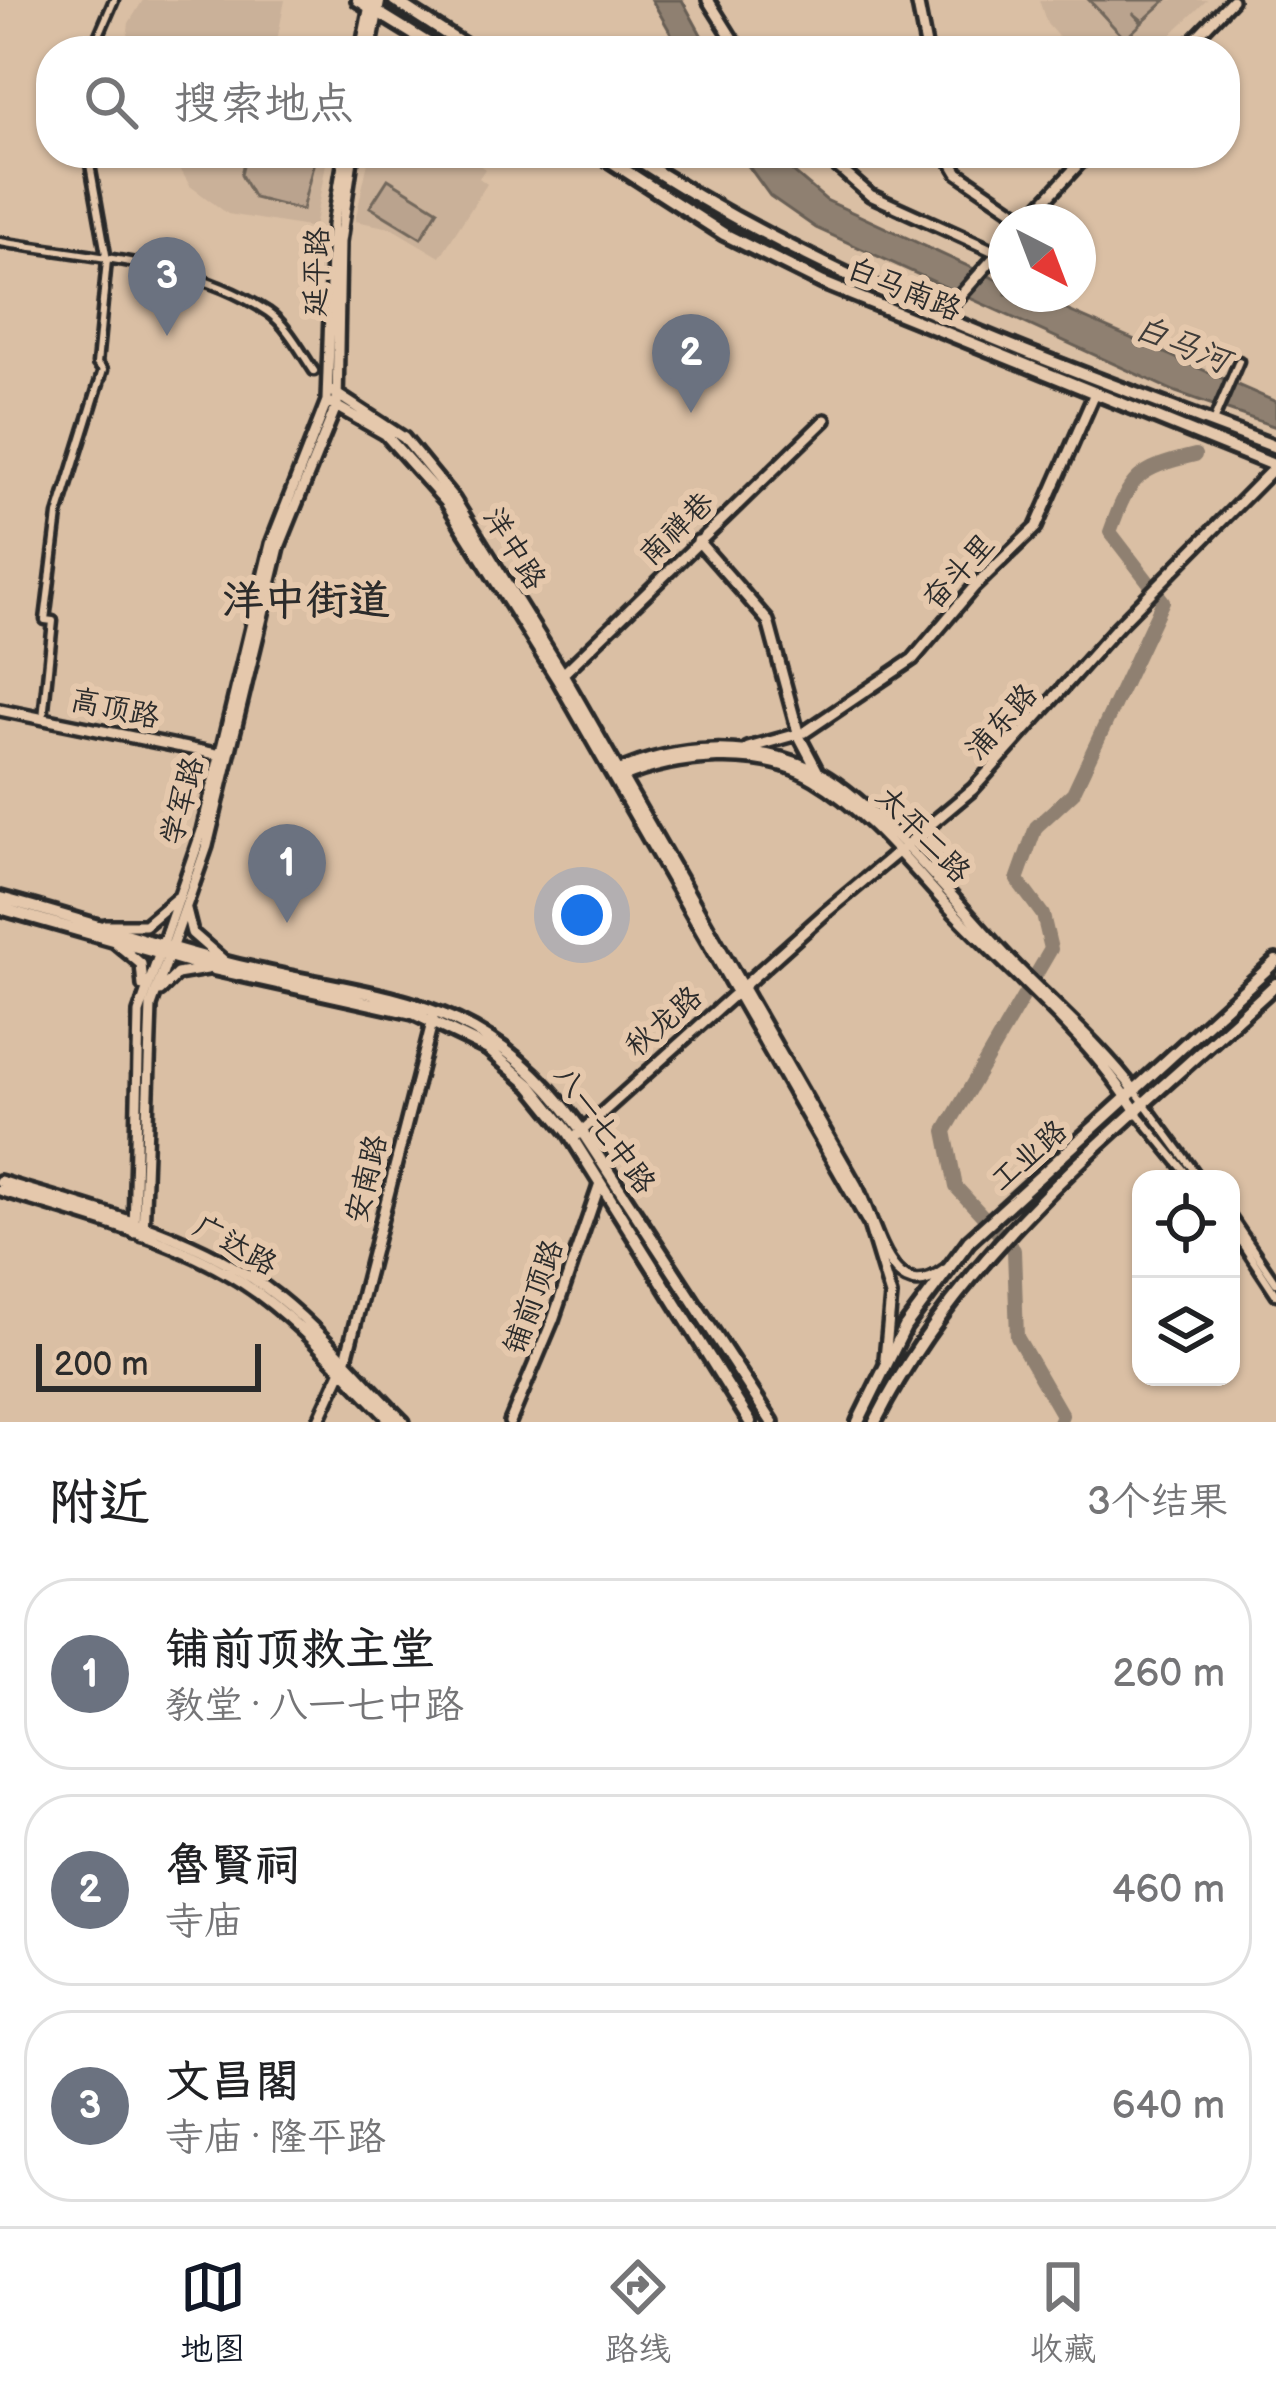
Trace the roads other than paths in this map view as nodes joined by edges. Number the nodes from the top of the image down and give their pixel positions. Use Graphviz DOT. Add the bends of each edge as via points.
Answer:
graph roads {
  1 [pos="114,0"];
  2 [pos="394,0"];
  3 [pos="708,0"];
  4 [pos="917,0"];
  5 [pos="1232,0"];
  6 [pos="371,3"];
  7 [pos="98,36"];
  8 [pos="364,36"];
  9 [pos="370,36"];
  10 [pos="419,36"];
  11 [pos="450,36"];
  12 [pos="731,36"];
  13 [pos="924,36"];
  14 [pos="1198,36"];
  15 [pos="91,168"];
  16 [pos="347,168"];
  17 [pos="623,168"];
  18 [pos="653,168"];
  19 [pos="839,168"];
  20 [pos="955,168"];
  21 [pos="1075,168"];
  22 [pos="1002,204"];
  23 [pos="1042,204"];
  24 [pos="0,242"];
  25 [pos="988,248"];
  26 [pos="106,260"];
  27 [pos="988,264"];
  28 [pos="944,314"];
  29 [pos="1239,361"];
  30 [pos="314,370"];
  31 [pos="1095,393"];
  32 [pos="333,397"];
  33 [pos="825,420"];
  34 [pos="1213,422"];
  35 [pos="1276,447"];
  36 [pos="1276,466"];
  37 [pos="698,541"];
  38 [pos="563,674"];
  39 [pos="0,710"];
  40 [pos="43,718"];
  41 [pos="799,736"];
  42 [pos="736,750"];
  43 [pos="221,755"];
  44 [pos="824,775"];
  45 [pos="616,776"];
  46 [pos="901,852"];
  47 [pos="184,889"];
  48 [pos="0,898"];
  49 [pos="186,904"];
  50 [pos="0,908"];
  51 [pos="103,929"];
  52 [pos="164,949"];
  53 [pos="1276,961"];
  54 [pos="229,964"];
  55 [pos="214,969"];
  56 [pos="1023,979"];
  57 [pos="1276,984"];
  58 [pos="738,993"];
  59 [pos="146,1005"];
  60 [pos="435,1014"];
  61 [pos="1132,1095"];
  62 [pos="1142,1108"];
  63 [pos="576,1133"];
  64 [pos="1185,1170"];
  65 [pos="1194,1170"];
  66 [pos="0,1181"];
  67 [pos="599,1186"];
  68 [pos="0,1190"];
  69 [pos="139,1230"];
  70 [pos="1240,1230"];
  71 [pos="1240,1241"];
  72 [pos="946,1269"];
  73 [pos="1276,1283"];
  74 [pos="1276,1295"];
  75 [pos="344,1368"];
  76 [pos="884,1371"];
  77 [pos="318,1422"];
  78 [pos="392,1422"];
  79 [pos="404,1422"];
  80 [pos="510,1422"];
  81 [pos="750,1422"];
  82 [pos="772,1422"];
  83 [pos="858,1422"];
  84 [pos="875,1422"];
  1 -- 7 [label="street"];
  2 -- 11 [label="main road"];
  3 -- 12 [label="street"];
  4 -- 13 [label="street"];
  5 -- 14 [label="street"];
  6 -- 8 [label="street"];
  6 -- 9 [label="street"];
  6 -- 10 [label="main road"];
  15 -- 26 [label="street"];
  16 -- 32 [label="street, 延平路"];
  17 -- 31 [label="main road, 白马南路" via="783,264"];
  18 -- 28 [label="main road" via="783,246"];
  19 -- 25 [label="street" via="870,195"];
  20 -- 22 [label="street"];
  21 -- 23 [label="street"];
  24 -- 26 [label="street"];
  26 -- 30 [label="street" via="162,268 266,310"];
  26 -- 40 [label="street" via="97,364 103,370 53,550"];
  27 -- 28 [label="street"];
  28 -- 34 [label="main road"];
  29 -- 34 [label="street"];
  31 -- 36 [label="main road, 白马南路"];
  31 -- 41 [label="street, 奋斗里" via="1034,530 913,659"];
  32 -- 38 [label="street, 洋中路" via="395,430 438,477"];
  32 -- 43 [label="street, 学军路" via="271,544"];
  32 -- 45 [label="street, 洋中路" via="385,434 439,492"];
  32 -- 49 [label="street, 学军路" via="276,555"];
  33 -- 37 [label="street, 南禅巷"];
  34 -- 35 [label="main road"];
  36 -- 46 [label="street, 浦东路" via="983,780"];
  37 -- 38 [label="street, 南禅巷"];
  37 -- 41 [label="street" via="768,620"];
  38 -- 45 [label="street, 洋中路"];
  39 -- 40 [label="street, 高顶路"];
  40 -- 43 [label="street, 高顶路"];
  41 -- 42 [label="street"];
  41 -- 44 [label="street"];
  42 -- 44 [label="street, 太平二路"];
  42 -- 45 [label="street, 太平二路" via="662,756"];
  43 -- 47 [label="street, 学军路"];
  44 -- 46 [label="street, 太平二路"];
  45 -- 46 [label="street, 太平二路" via="703,759 782,767 813,778"];
  45 -- 58 [label="street"];
  46 -- 56 [label="street, 太平二路"];
  46 -- 58 [label="street, 浦东路"];
  47 -- 51 [label="street" via="146,925"];
  47 -- 52 [label="street, 学军路"];
  48 -- 51 [label="main road"];
  49 -- 52 [label="street, 学军路"];
  49 -- 54 [label="street" via="192,932"];
  50 -- 51 [label="main road"];
  51 -- 52 [label="main road"];
  51 -- 59 [label="street" via="141,964"];
  52 -- 54 [label="main road, 八一七中路"];
  52 -- 55 [label="main road, 八一七中路"];
  52 -- 59 [label="street, 学军路"];
  53 -- 61 [label="main road, 工业路"];
  54 -- 60 [label="main road, 八一七中路"];
  55 -- 59 [label="street" via="177,974"];
  55 -- 60 [label="main road, 八一七中路"];
  56 -- 61 [label="street, 太平二路"];
  56 -- 61 [label="street, 太平二路" via="1049,997"];
  57 -- 62 [label="main road, 工业路"];
  58 -- 63 [label="street, 秋龙路"];
  58 -- 72 [label="street" via="863,1197 893,1272 923,1281"];
  58 -- 76 [label="street" via="869,1224 890,1296"];
  59 -- 69 [label="street, 学军路"];
  60 -- 63 [label="main road, 八一七中路" via="518,1058"];
  60 -- 75 [label="street, 安南路"];
  61 -- 62 [label="street"];
  61 -- 72 [label="main road, 工业路"];
  62 -- 64 [label="street"];
  62 -- 65 [label="street"];
  62 -- 84 [label="main road, 工业路" via="994,1247 921,1338"];
  63 -- 67 [label="main road, 八一七中路"];
  63 -- 82 [label="main road, 八一七中路"];
  66 -- 69 [label="street, 广达路"];
  67 -- 80 [label="street, 铺前顶路"];
  67 -- 81 [label="main road, 八一七中路"];
  68 -- 69 [label="street, 广达路"];
  69 -- 75 [label="street, 广达路" via="240,1281"];
  70 -- 73 [label="street"];
  71 -- 74 [label="street"];
  72 -- 76 [label="main road, 工业路"];
  75 -- 77 [label="street, 安南路"];
  75 -- 78 [label="street, 广达路"];
  75 -- 79 [label="street, 广达路"];
  76 -- 83 [label="main road, 工业路"];
}
